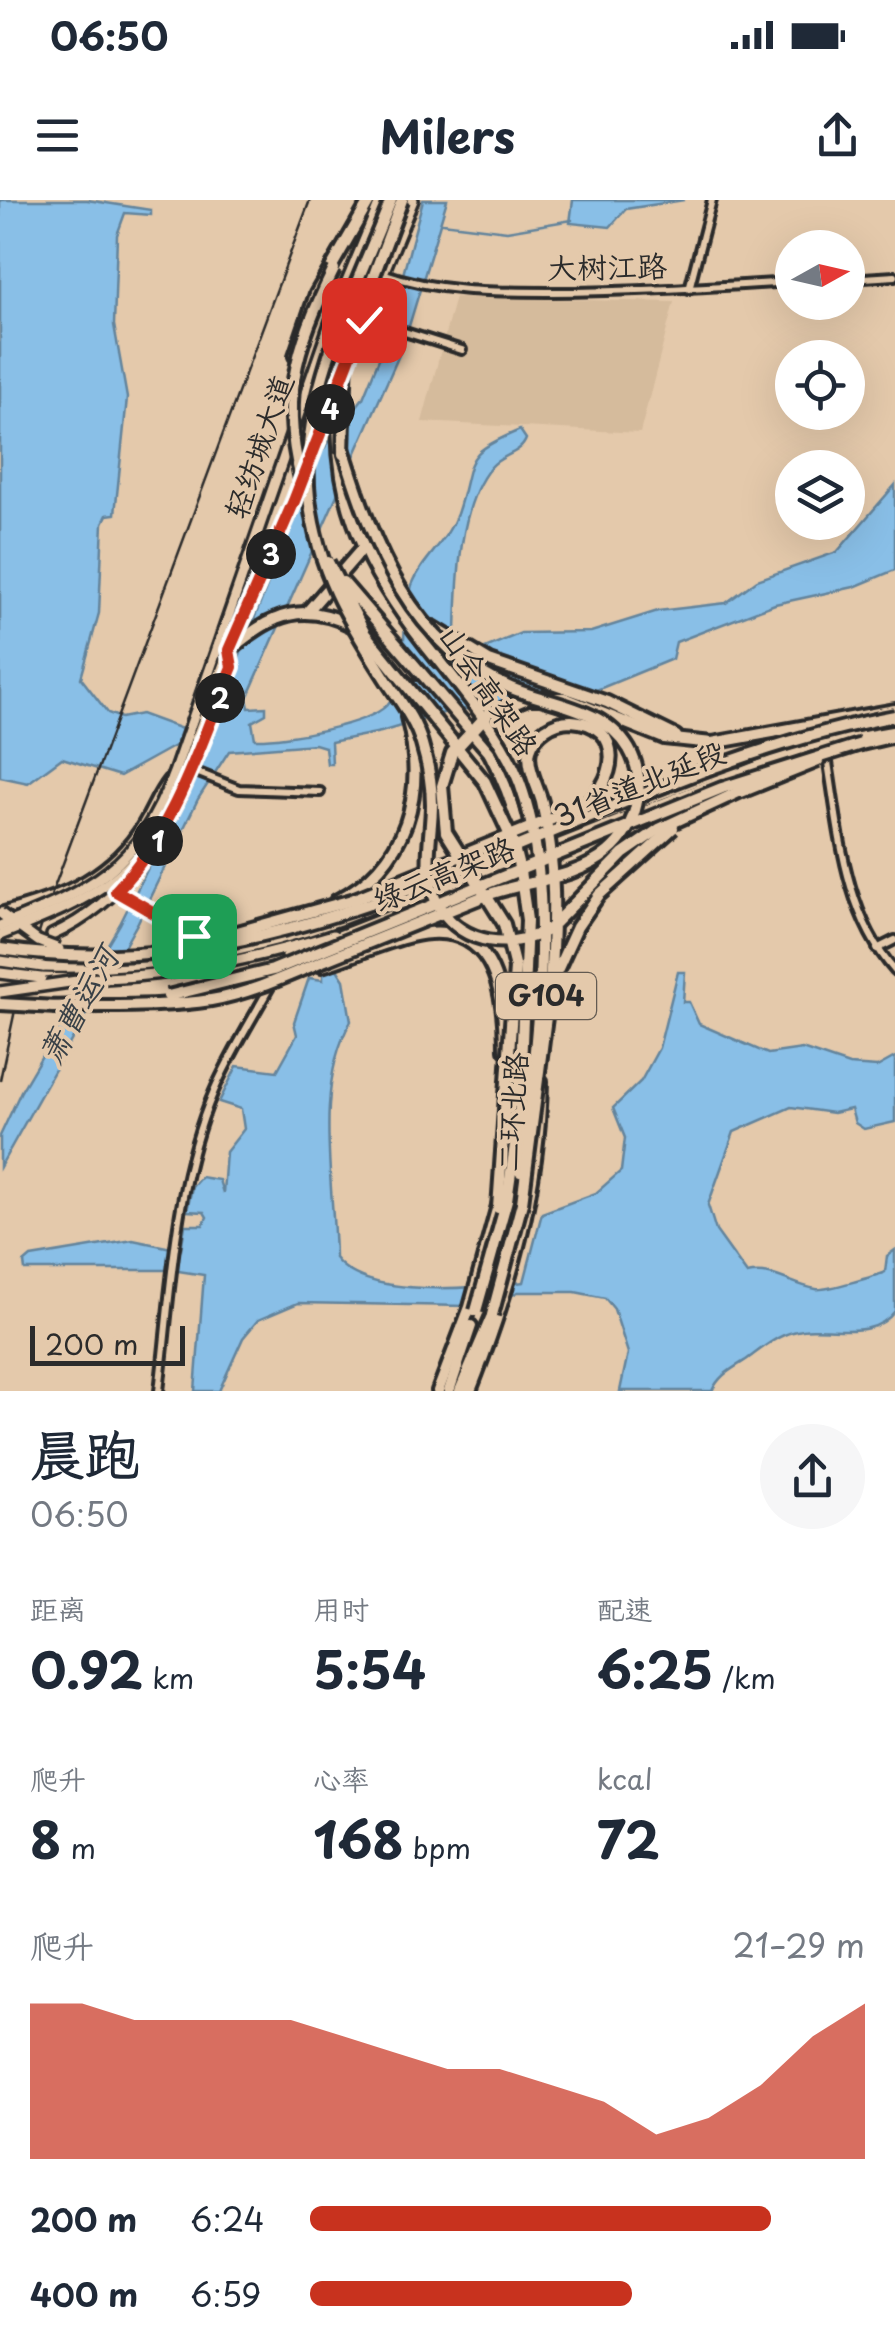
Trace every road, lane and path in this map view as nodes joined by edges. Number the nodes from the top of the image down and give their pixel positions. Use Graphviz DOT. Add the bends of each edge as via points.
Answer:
graph roads {
  1 [pos="371,200"];
  2 [pos="381,200"];
  3 [pos="391,200"];
  4 [pos="402,200"];
  5 [pos="412,200"];
  6 [pos="712,200"];
  7 [pos="355,263"];
  8 [pos="383,273"];
  9 [pos="895,276"];
  10 [pos="865,278"];
  11 [pos="775,283"];
  12 [pos="689,288"];
  13 [pos="336,310"];
  14 [pos="364,320"];
  15 [pos="462,350"];
  16 [pos="341,380"];
  17 [pos="289,440"];
  18 [pos="340,447"];
  19 [pos="321,547"];
  20 [pos="361,550"];
  21 [pos="403,596"];
  22 [pos="305,612"];
  23 [pos="229,650"];
  24 [pos="387,681"];
  25 [pos="458,711"];
  26 [pos="895,713"];
  27 [pos="198,729"];
  28 [pos="895,734"];
  29 [pos="824,738"];
  30 [pos="691,742"];
  31 [pos="861,744"];
  32 [pos="190,754"];
  33 [pos="187,771"];
  34 [pos="744,790"];
  35 [pos="320,792"];
  36 [pos="545,844"];
  37 [pos="526,851"];
  38 [pos="507,871"];
  39 [pos="485,874"];
  40 [pos="529,889"];
  41 [pos="116,891"];
  42 [pos="385,908"];
  43 [pos="308,916"];
  44 [pos="0,918"];
  45 [pos="0,935"];
  46 [pos="52,936"];
  47 [pos="194,936"];
  48 [pos="895,940"];
  49 [pos="877,948"];
  50 [pos="250,949"];
  51 [pos="17,950"];
  52 [pos="0,956"];
  53 [pos="287,956"];
  54 [pos="141,957"];
  55 [pos="895,971"];
  56 [pos="0,973"];
  57 [pos="288,976"];
  58 [pos="84,980"];
  59 [pos="550,986"];
  60 [pos="0,992"];
  61 [pos="0,1004"];
  62 [pos="52,1007"];
  63 [pos="506,1107"];
  64 [pos="473,1309"];
  65 [pos="497,1312"];
  66 [pos="159,1391"];
  67 [pos="438,1391"];
  68 [pos="448,1391"];
  69 [pos="460,1391"];
  70 [pos="470,1391"];
  1 -- 17 [label="highway" via="303,323 289,380"];
  1 -- 25 [label="highway, G104, bridge" via="302,334 290,404 296,463 317,530 347,588"];
  2 -- 7 [label="main road, 轻纺城大道"];
  3 -- 19 [label="highway, bridge" via="321,385 309,498"];
  4 -- 18 [label="highway, bridge" via="346,350"];
  5 -- 8 [label="main road, G104"];
  6 -- 12 [label="street"];
  7 -- 8 [label="street, 大树江路"];
  7 -- 13 [label="main road, 轻纺城大道"];
  8 -- 12 [label="street, 大树江路" via="461,292"];
  8 -- 14 [label="main road, G104"];
  9 -- 10 [label="street"];
  11 -- 12 [label="street, 大树江路"];
  13 -- 14 [label="street"];
  13 -- 17 [label="main road, 轻纺城大道"];
  14 -- 15 [label="street"];
  14 -- 16 [label="main road, G104"];
  16 -- 18 [label="highway, G104"];
  16 -- 23 [label="main road, G104"];
  17 -- 27 [label="main road, 轻纺城大道"];
  18 -- 20 [label="highway, G104"];
  18 -- 21 [label="highway, bridge" via="370,534"];
  18 -- 65 [label="highway, 山会高架路, bridge" via="361,536 384,582 487,722 532,818 542,882 532,1064"];
  19 -- 24 [label="highway, bridge" via="332,592"];
  19 -- 64 [label="highway, 山会高架路, bridge" via="365,634 485,782 520,871 527,920 519,1118 507,1200"];
  20 -- 22 [label="highway"];
  20 -- 36 [label="highway, 二环北路 / G104, bridge" via="400,615 515,765"];
  21 -- 30 [label="highway" via="434,628 490,661 608,702"];
  21 -- 57 [label="highway, bridge" via="445,646 475,668 592,715 618,733 635,764 636,807 616,844 596,860 491,894"];
  22 -- 23 [label="highway" via="278,618"];
  22 -- 25 [label="highway, bridge" via="367,632"];
  23 -- 27 [label="main road" via="232,667"];
  24 -- 34 [label="highway, bridge" via="413,720 429,767 431,887 452,921 490,942 519,942 548,930 624,854 659,829"];
  24 -- 43 [label="highway, bridge" via="413,740 410,820 378,872"];
  25 -- 37 [label="highway, G104, bridge" via="509,788"];
  26 -- 29 [label="main road"];
  26 -- 30 [label="highway" via="814,721 735,742"];
  26 -- 54 [label="highway, 绿云高架路, bridge" via="750,751 313,924"];
  27 -- 32 [label="main road"];
  27 -- 32 [label="main road, 轻纺城大道"];
  28 -- 29 [label="main road, 31省道北延段"];
  28 -- 31 [label="highway, 绿云高架路"];
  29 -- 36 [label="main road, 31省道北延段"];
  29 -- 49 [label="street" via="852,896"];
  30 -- 63 [label="highway, bridge" via="664,738 585,703 546,696 487,714 452,753 442,786 446,832 504,924 515,968"];
  31 -- 34 [label="highway, bridge"];
  31 -- 62 [label="highway, 绿云高架路, bridge" via="722,788 273,970 140,1002"];
  32 -- 33 [label="main road"];
  33 -- 35 [label="street" via="239,789"];
  33 -- 41 [label="main road" via="158,840"];
  33 -- 44 [label="street" via="160,788 138,831 111,863 74,888"];
  33 -- 44 [label="main road, bridge" via="116,869 76,894"];
  33 -- 45 [label="main road, bridge" via="152,838 124,874 85,901"];
  34 -- 59 [label="highway, bridge" via="692,815 614,878 577,927"];
  36 -- 37 [label="main road, 31省道北延段"];
  36 -- 65 [label="highway, 二环北路 / G104" via="554,889 540,1131 530,1209"];
  37 -- 39 [label="main road, 31省道北延段"];
  37 -- 40 [label="highway, G104"];
  37 -- 42 [label="main road"];
  38 -- 39 [label="highway"];
  38 -- 40 [label="highway"];
  38 -- 53 [label="highway"];
  39 -- 42 [label="main road, 31省道北延段"];
  40 -- 64 [label="highway, G104, bridge" via="528,982 513,1110"];
  41 -- 46 [label="main road"];
  41 -- 47 [label="street"];
  42 -- 50 [label="main road, bridge"];
  42 -- 58 [label="main road, 31省道北延段" via="340,932 202,970"];
  43 -- 54 [label="highway, bridge"];
  43 -- 59 [label="highway, bridge" via="492,844 509,836 544,822 562,815 579,808 594,800 608,782 611,761 606,743 584,724 548,727 528,760 543,806 545,817 546,828 551,851 555,886"];
  44 -- 50 [label="main road, bridge" via="38,941 82,955"];
  48 -- 49 [label="street"];
  49 -- 55 [label="street"];
  50 -- 52 [label="main road, bridge" via="140,966 42,966"];
  51 -- 52 [label="main road"];
  52 -- 54 [label="highway, 绿云高架路, bridge"];
  53 -- 66 [label="street" via="214,1092 194,1159"];
  56 -- 58 [label="main road, 31省道北延段, bridge"];
  57 -- 62 [label="highway, bridge" via="212,1000"];
  57 -- 63 [label="highway, bridge" via="421,934 448,935 472,946 502,986"];
  58 -- 60 [label="main road, bridge"];
  59 -- 65 [label="highway, bridge" via="522,1203"];
  61 -- 62 [label="highway, 绿云高架路, bridge"];
  63 -- 64 [label="highway, bridge" via="501,1197"];
  64 -- 67 [label="highway, G104"];
  64 -- 68 [label="highway, G104"];
  65 -- 69 [label="highway, G104"];
  65 -- 70 [label="highway, 二环北路 / G104"];
}
